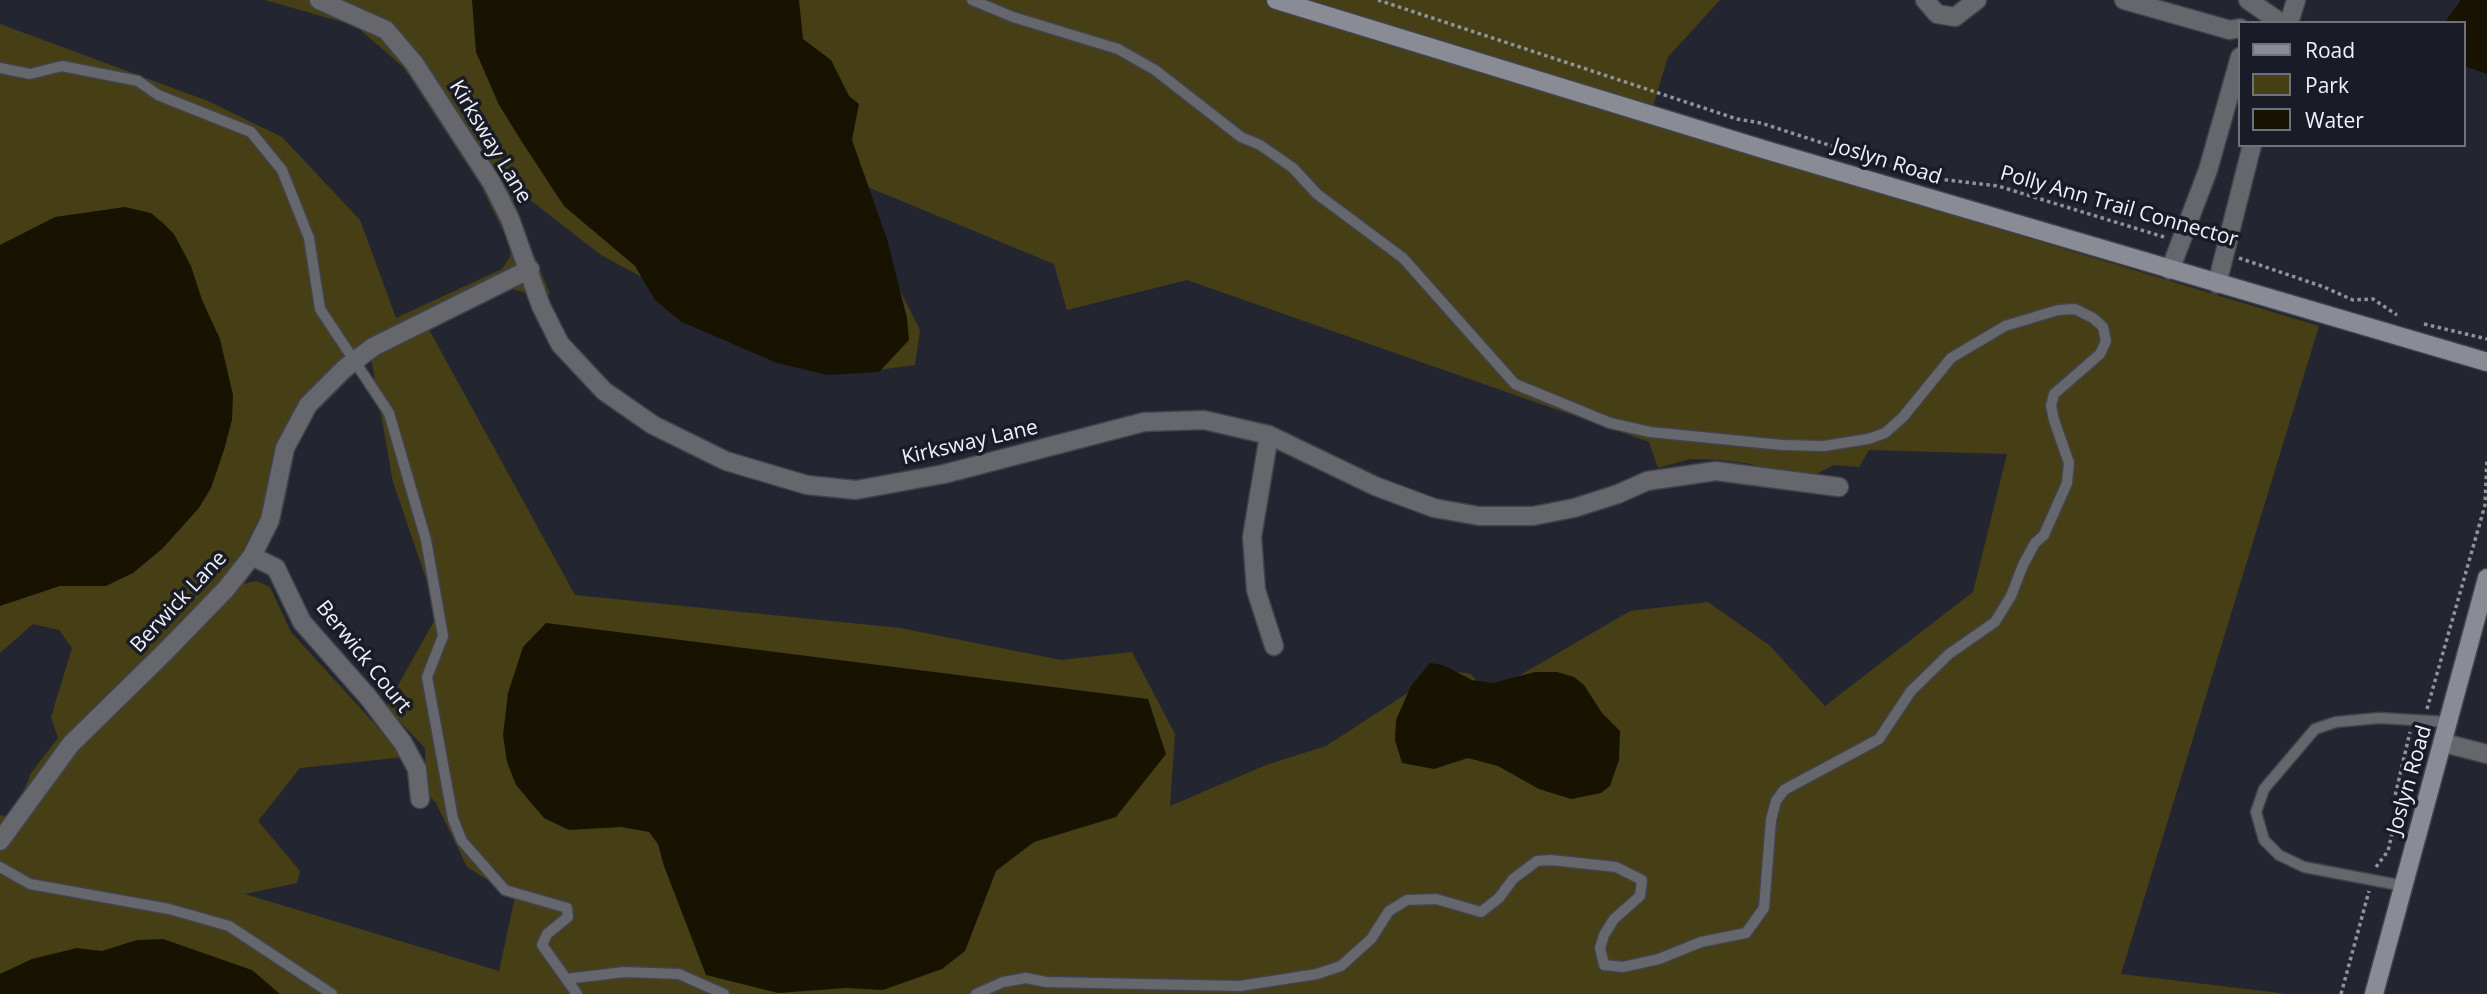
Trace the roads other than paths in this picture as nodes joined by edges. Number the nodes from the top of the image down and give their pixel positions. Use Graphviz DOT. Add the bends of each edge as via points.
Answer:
graph roads {
  1 [pos="319,0"];
  2 [pos="972,0"];
  3 [pos="1276,0"];
  4 [pos="1925,0"];
  5 [pos="1977,0"];
  6 [pos="2124,0"];
  7 [pos="2296,0"];
  8 [pos="2254,2"];
  9 [pos="2250,21"];
  10 [pos="2278,21"];
  11 [pos="2290,21"];
  12 [pos="2238,28"];
  13 [pos="2238,64"];
  14 [pos="0,68"];
  15 [pos="2252,147"];
  16 [pos="530,270"];
  17 [pos="2170,270"];
  18 [pos="2217,284"];
  19 [pos="355,360"];
  20 [pos="2487,362"];
  21 [pos="1269,435"];
  22 [pos="1839,487"];
  23 [pos="252,556"];
  24 [pos="2487,579"];
  25 [pos="1274,646"];
  26 [pos="2449,722"];
  27 [pos="2444,743"];
  28 [pos="2487,754"];
  29 [pos="420,799"];
  30 [pos="0,841"];
  31 [pos="0,867"];
  32 [pos="2404,886"];
  33 [pos="566,979"];
  34 [pos="332,994"];
  35 [pos="577,994"];
  36 [pos="724,994"];
  37 [pos="976,994"];
  38 [pos="2374,994"];
  1 -- 16 [label="street, Kirksway Lane" via="386,30 414,63 492,183"];
  2 -- 37 [label="lane" via="1118,49 1155,69 1241,137 1293,168 1317,194 1403,258 1515,384 1610,424 1782,445 1824,446 1868,439 1885,433 1903,417 1951,358 2005,326 2075,309 2103,327 2106,341 2094,360 2054,394 2053,420 2069,463 2067,482 2011,596 1995,622 1949,654 1911,691 1880,738 1784,790 1771,820 1764,908 1746,933 1623,967 1604,965 1600,948 1604,935 1614,919 1640,896 1642,880 1616,867 1537,861 1481,912 1436,899 1407,900 1389,911 1371,939 1341,966 1317,974 1240,986 1026,978"];
  3 -- 17 [label="street, Joslyn Road"];
  4 -- 5 [label="street" via="1937,14 1955,17"];
  6 -- 12 [label="street"];
  7 -- 11 [label="street"];
  8 -- 9 [label="street"];
  8 -- 10 [label="street"];
  13 -- 17 [label="street" via="2208,170"];
  14 -- 19 [label="lane" via="30,74 62,66 138,81 158,95 251,132 282,170 309,238 320,309"];
  15 -- 18 [label="street"];
  16 -- 19 [label="street, Berwick Lane" via="408,327"];
  16 -- 21 [label="street, Kirksway Lane" via="560,344 604,391 653,425 726,461 807,485 856,490 900,483 1144,422 1204,421"];
  17 -- 18 [label="street, Joslyn Road"];
  18 -- 20 [label="street, Joslyn Road"];
  19 -- 23 [label="street, Berwick Lane" via="308,405 285,448 270,520"];
  19 -- 33 [label="lane" via="388,412 431,559 443,636 427,677 453,819 462,841 505,890 567,908 568,917 547,934 542,945"];
  21 -- 22 [label="street, Kirksway Lane" via="1375,486 1434,508 1479,516 1533,516 1618,495 1647,481 1716,471"];
  21 -- 25 [label="street" via="1252,537 1256,590"];
  23 -- 29 [label="street, Berwick Court" via="276,568 302,622 403,743 417,769"];
  23 -- 30 [label="street, Berwick Lane" via="226,589 71,744"];
  24 -- 26 [label="street, Joslyn Road"];
  26 -- 27 [label="street, Joslyn Road"];
  26 -- 32 [label="lane" via="2379,718 2315,729 2264,789 2256,812 2264,840 2279,855 2304,867"];
  27 -- 28 [label="street"];
  27 -- 32 [label="street, Joslyn Road"];
  31 -- 34 [label="lane" via="30,884 169,909 229,926"];
  32 -- 38 [label="street, Joslyn Road"];
  33 -- 35 [label="lane"];
  33 -- 36 [label="lane" via="624,972 679,974"];
}
